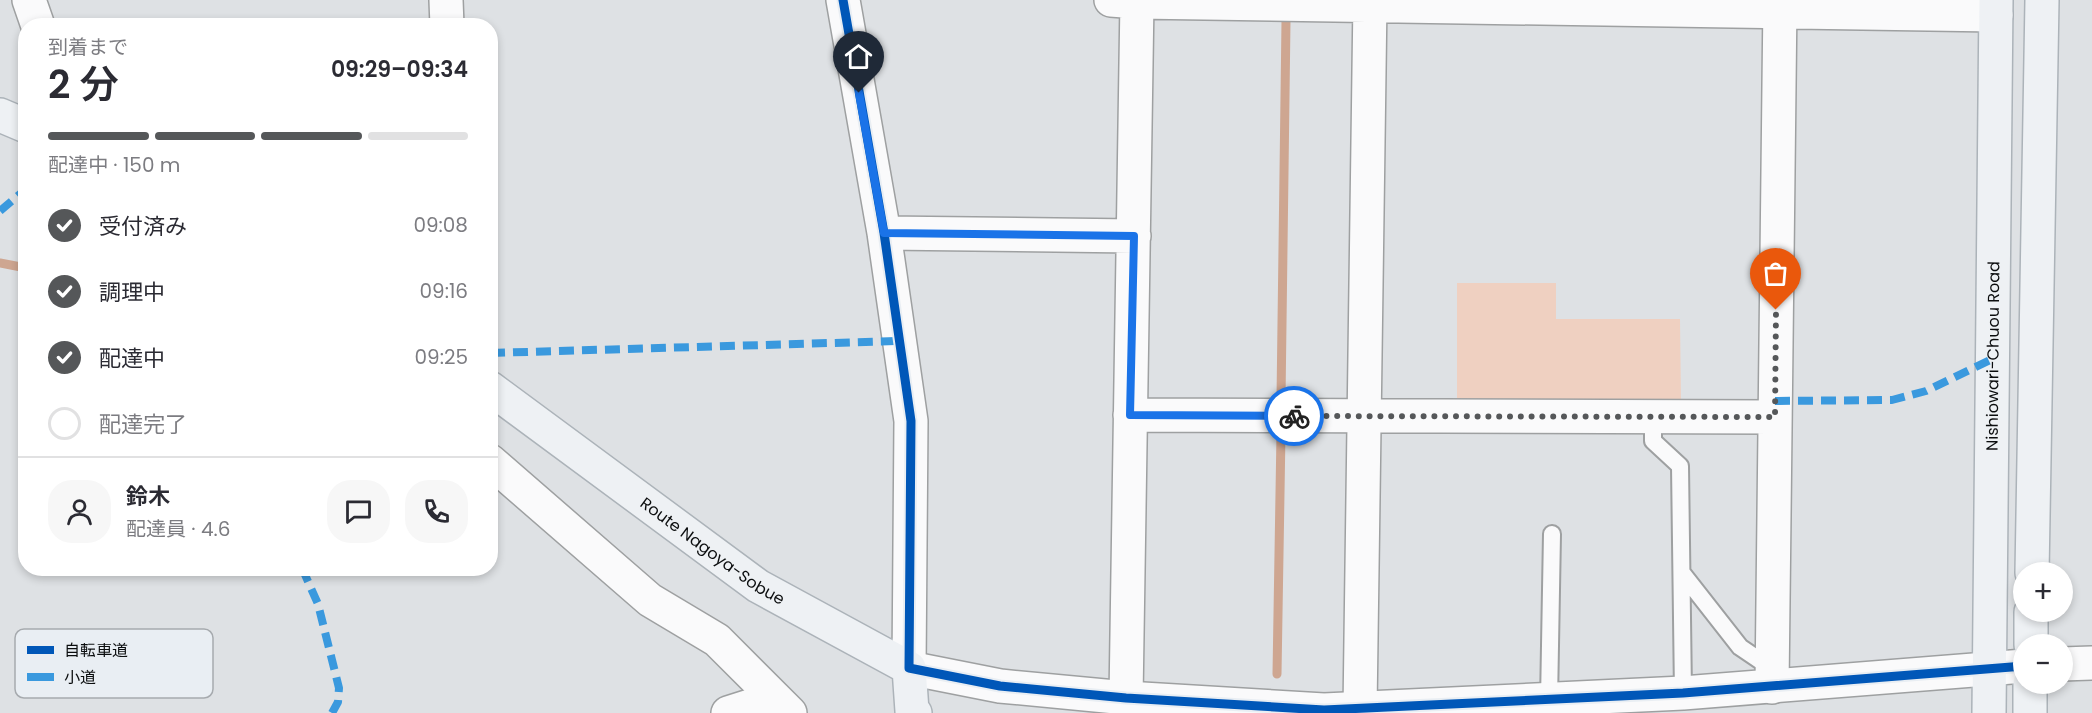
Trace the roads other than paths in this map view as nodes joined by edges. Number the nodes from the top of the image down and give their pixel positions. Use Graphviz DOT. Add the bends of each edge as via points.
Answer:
graph roads {
  1 [pos="29,0"];
  2 [pos="446,0"];
  3 [pos="843,0"];
  4 [pos="2042,0"];
  5 [pos="1128,1"];
  6 [pos="1370,3"];
  7 [pos="1780,6"];
  8 [pos="1996,8"];
  9 [pos="35,18"];
  10 [pos="447,18"];
  11 [pos="0,115"];
  12 [pos="18,123"];
  13 [pos="884,233"];
  14 [pos="1134,236"];
  15 [pos="498,393"];
  16 [pos="1130,415"];
  17 [pos="1365,416"];
  18 [pos="1653,417"];
  19 [pos="1775,417"];
  20 [pos="498,468"];
  21 [pos="1552,534"];
  22 [pos="2032,562"];
  23 [pos="1682,573"];
  24 [pos="2092,663"];
  25 [pos="2073,664"];
  26 [pos="2013,667"];
  27 [pos="909,668"];
  28 [pos="1989,668"];
  29 [pos="1772,678"];
  30 [pos="1683,693"];
  31 [pos="2030,694"];
  32 [pos="1126,698"];
  33 [pos="1549,701"];
  34 [pos="1649,704"];
  35 [pos="783,705"];
  36 [pos="1360,710"];
  37 [pos="913,712"];
  38 [pos="1324,712"];
  39 [pos="728,713"];
  40 [pos="1989,713"];
  41 [pos="2030,713"];
  1 -- 9 [label="street"];
  2 -- 10 [label="street"];
  3 -- 13 [label="street"];
  4 -- 22 [label="main road"];
  5 -- 6 [label="street"];
  5 -- 14 [label="street"];
  6 -- 7 [label="street"];
  6 -- 17 [label="street"];
  7 -- 8 [label="street"];
  7 -- 19 [label="street"];
  8 -- 28 [label="main road, Nishiowari-Chuou Road"];
  11 -- 12 [label="main road"];
  13 -- 14 [label="street"];
  13 -- 27 [label="street" via="911,421"];
  14 -- 16 [label="street"];
  15 -- 27 [label="main road, Route Nagoya-Sobue" via="758,586"];
  16 -- 17 [label="street"];
  16 -- 32 [label="street"];
  17 -- 18 [label="street"];
  17 -- 36 [label="street"];
  18 -- 19 [label="street"];
  18 -- 23 [label="lane" via="1653,441 1680,466"];
  19 -- 29 [label="street"];
  20 -- 35 [label="street" via="650,600 717,640"];
  21 -- 33 [label="lane"];
  23 -- 29 [label="lane" via="1740,647"];
  23 -- 30 [label="lane"];
  24 -- 25 [label="street"];
  26 -- 28 [label="street"];
  27 -- 32 [label="street" via="1000,686"];
  27 -- 37 [label="main road"];
  28 -- 29 [label="street"];
  28 -- 40 [label="main road, Nishiowari-Chuou Road"];
  29 -- 30 [label="street"];
  30 -- 34 [label="street"];
  31 -- 41 [label="main road"];
  32 -- 38 [label="street"];
  33 -- 34 [label="street"];
  33 -- 36 [label="street"];
  35 -- 39 [label="street"];
  36 -- 38 [label="street"];
}
